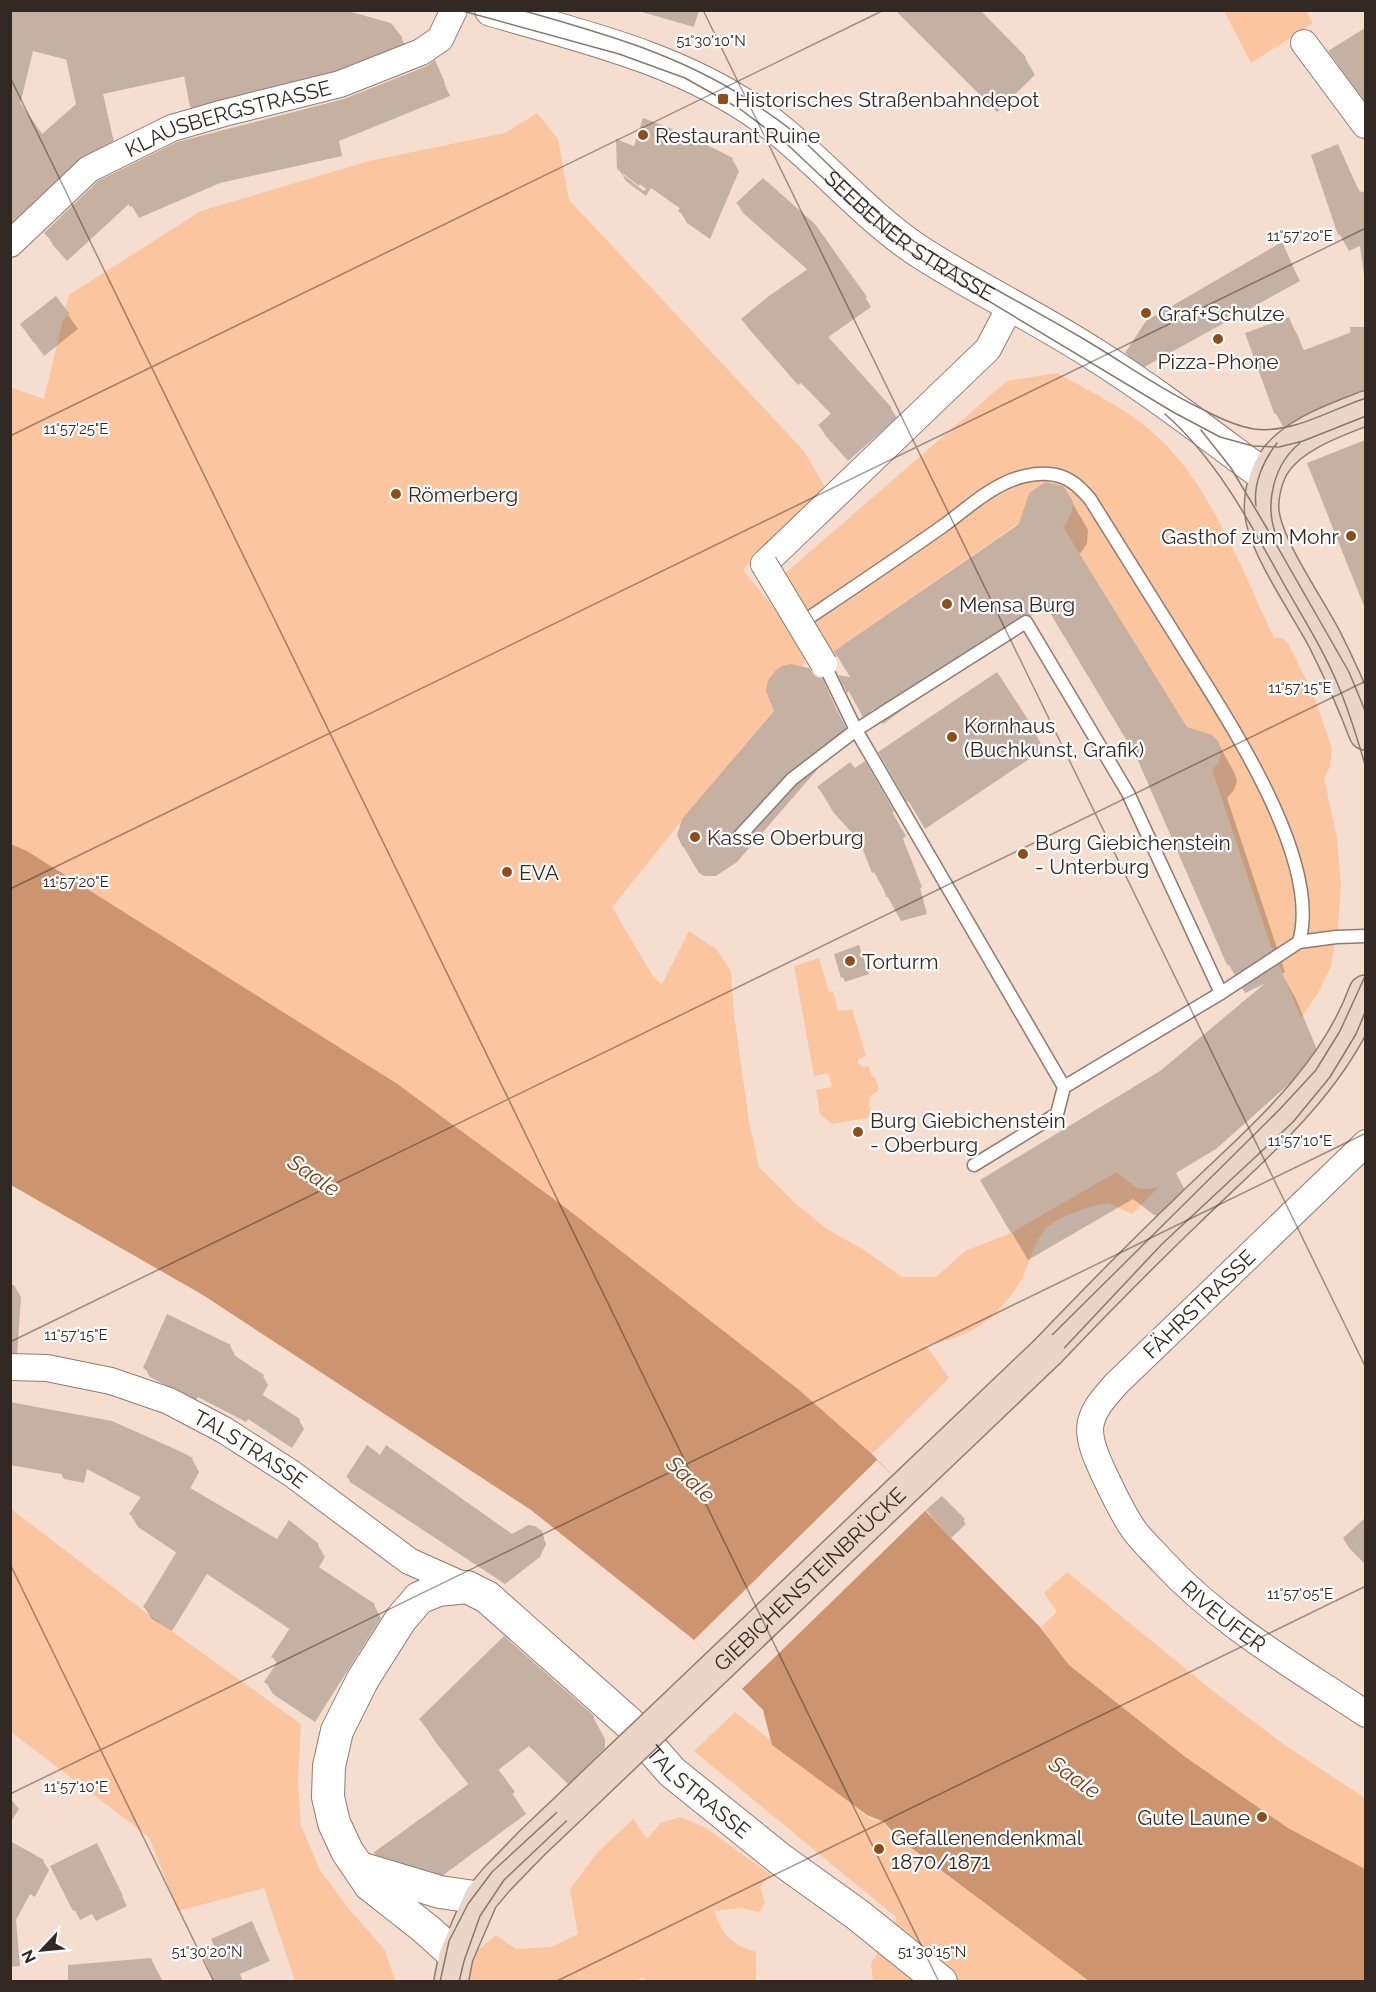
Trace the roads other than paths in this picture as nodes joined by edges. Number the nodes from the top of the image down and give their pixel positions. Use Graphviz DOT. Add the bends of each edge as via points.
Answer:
graph roads {
  1 [pos="454,10"];
  2 [pos="491,10"];
  3 [pos="1304,43"];
  4 [pos="1365,126"];
  5 [pos="10,244"];
  6 [pos="1011,305"];
  7 [pos="1365,408"];
  8 [pos="1268,475"];
  9 [pos="792,629"];
  10 [pos="824,664"];
  11 [pos="1363,715"];
  12 [pos="856,730"];
  13 [pos="736,840"];
  14 [pos="1365,936"];
  15 [pos="1299,942"];
  16 [pos="1365,992"];
  17 [pos="1221,993"];
  18 [pos="1357,1035"];
  19 [pos="1064,1087"];
  20 [pos="1365,1143"];
  21 [pos="974,1165"];
  22 [pos="10,1367"];
  23 [pos="1111,1489"];
  24 [pos="467,1587"];
  25 [pos="1365,1714"];
  26 [pos="360,1868"];
  27 [pos="481,1898"];
  28 [pos="453,1969"];
  29 [pos="941,1982"];
  1 -- 5 [label="street, KLAUSBERGSTRASSE" via="440,39 421,52 340,84 172,128 89,169"];
  2 -- 6 [label="street, SEEBENER STRASSE" via="564,24 678,70 743,104 792,140 897,237"];
  3 -- 4 [label="street"];
  6 -- 8 [label="street, SEEBENER STRASSE" via="1097,356"];
  6 -- 10 [label="street, SEEBENER STRASSE, bridge" via="988,349 764,564"];
  7 -- 8 [label="main road" via="1303,435 1286,449"];
  8 -- 11 [label="main road" via="1262,514 1270,540"];
  9 -- 15 [label="lane" via="1005,483 1047,474 1064,476 1077,484 1096,508 1257,772 1290,846 1299,881 1303,909"];
  10 -- 12 [label="lane"];
  12 -- 13 [label="lane" via="792,779"];
  12 -- 17 [label="lane" via="1026,622 1128,793"];
  12 -- 19 [label="lane"];
  14 -- 15 [label="lane"];
  15 -- 17 [label="lane"];
  16 -- 18 [label="main road"];
  17 -- 19 [label="lane"];
  18 -- 27 [label="main road, GIEBICHENSTEINBRÜCKE, bridge" via="1292,1109 1048,1351 572,1805"];
  19 -- 21 [label="lane" via="1057,1114"];
  20 -- 23 [label="street, FÄHRSTRASSE" via="1116,1384 1095,1409 1091,1439"];
  22 -- 24 [label="street, TALSTRASSE" via="47,1368 100,1379 169,1401 291,1473 409,1561"];
  23 -- 25 [label="street, RIVEUFER" via="1135,1531 1208,1605 1278,1658"];
  24 -- 26 [label="street" via="438,1590 419,1598 363,1679 337,1731 329,1767 328,1797 334,1823"];
  24 -- 29 [label="street, TALSTRASSE" via="487,1597 629,1723 672,1772"];
  26 -- 27 [label="street" via="440,1892"];
  26 -- 28 [label="street" via="370,1885 426,1929"];
  27 -- 28 [label="main road, GIEBICHENSTEINBRÜCKE"];
}
